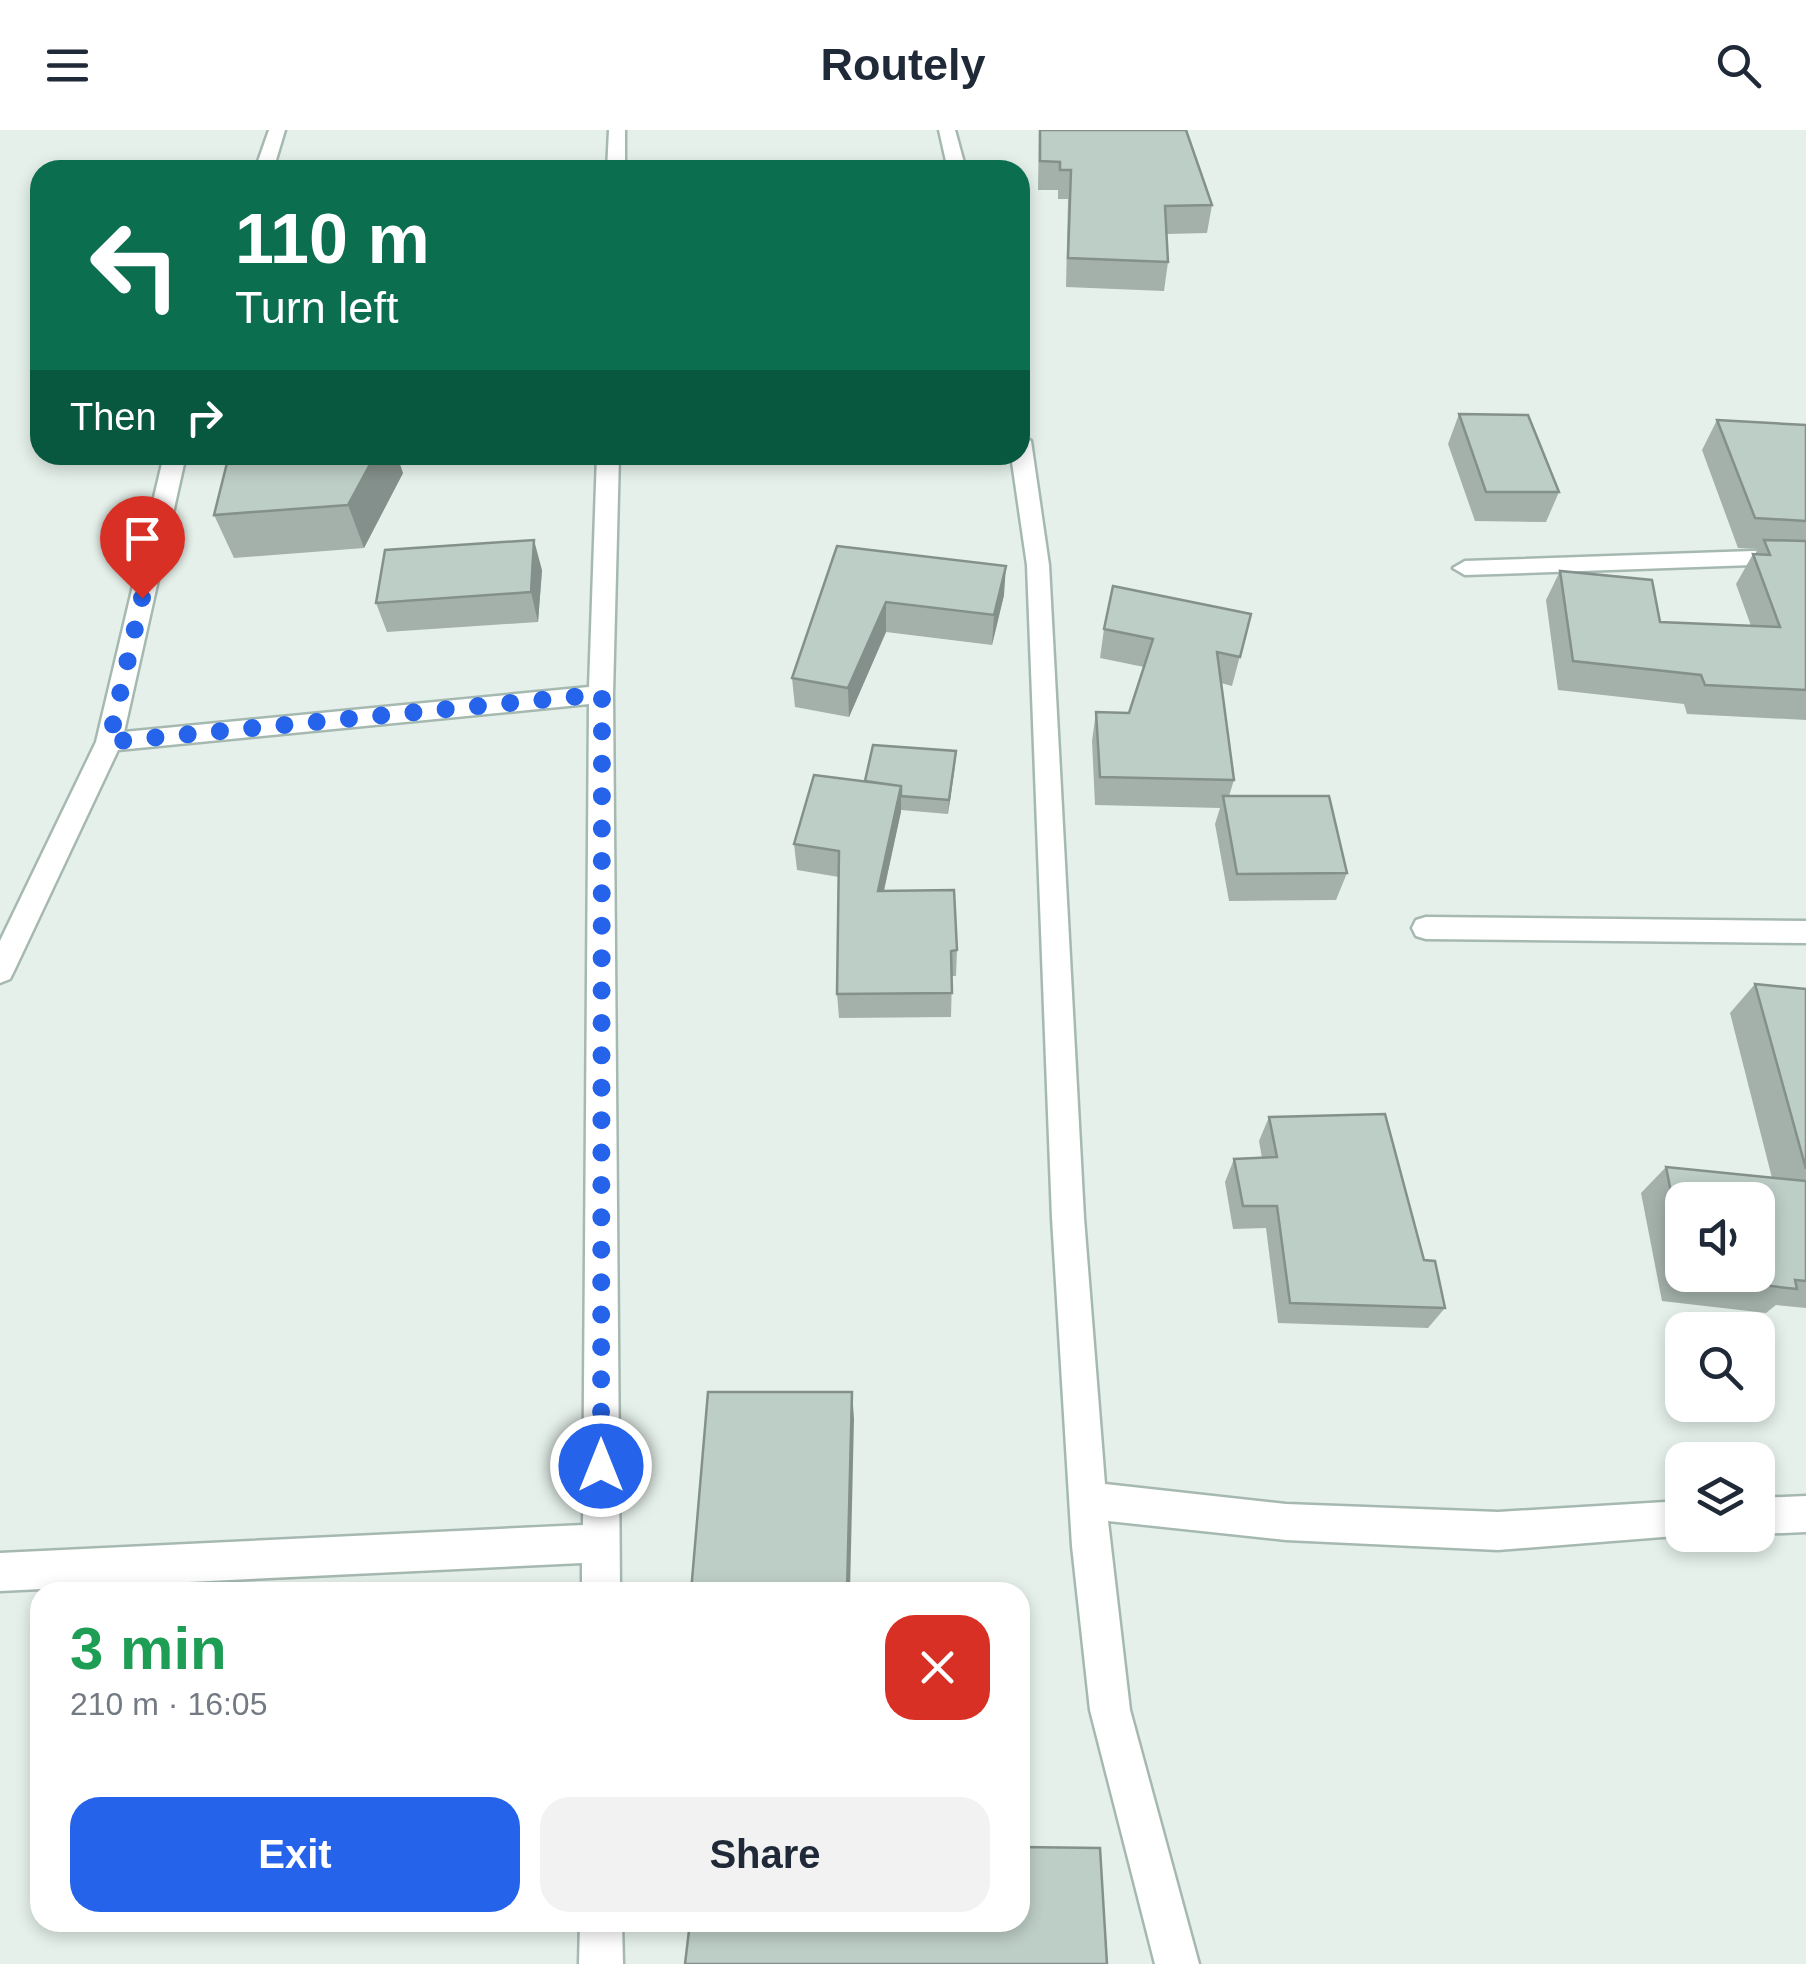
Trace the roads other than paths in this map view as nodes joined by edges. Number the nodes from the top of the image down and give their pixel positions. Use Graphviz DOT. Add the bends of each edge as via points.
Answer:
graph roads {
  1 [pos="277,130"];
  2 [pos="617,130"];
  3 [pos="948,130"];
  4 [pos="267,160"];
  5 [pos="616,160"];
  6 [pos="955,160"];
  7 [pos="173,465"];
  8 [pos="608,465"];
  9 [pos="1023,465"];
  10 [pos="1806,562"];
  11 [pos="1465,568"];
  12 [pos="602,694"];
  13 [pos="109,742"];
  14 [pos="1426,928"];
  15 [pos="1806,932"];
  16 [pos="0,971"];
  17 [pos="1088,1500"];
  18 [pos="1806,1514"];
  19 [pos="1775,1515"];
  20 [pos="1665,1520"];
  21 [pos="601,1542"];
  22 [pos="0,1572"];
  23 [pos="601,1582"];
  24 [pos="601,1932"];
  25 [pos="601,1964"];
  26 [pos="1177,1964"];
  1 -- 4 [label="street"];
  2 -- 5 [label="street"];
  3 -- 6 [label="street"];
  7 -- 13 [label="street"];
  8 -- 12 [label="street"];
  9 -- 17 [label="street" via="1038,565"];
  10 -- 11 [label="street"];
  12 -- 13 [label="street"];
  12 -- 21 [label="street"];
  13 -- 16 [label="street"];
  14 -- 15 [label="street"];
  17 -- 20 [label="street" via="1286,1522 1498,1531"];
  17 -- 26 [label="street" via="1110,1710"];
  18 -- 19 [label="street"];
  21 -- 22 [label="street"];
  21 -- 23 [label="street"];
  24 -- 25 [label="street"];
}
